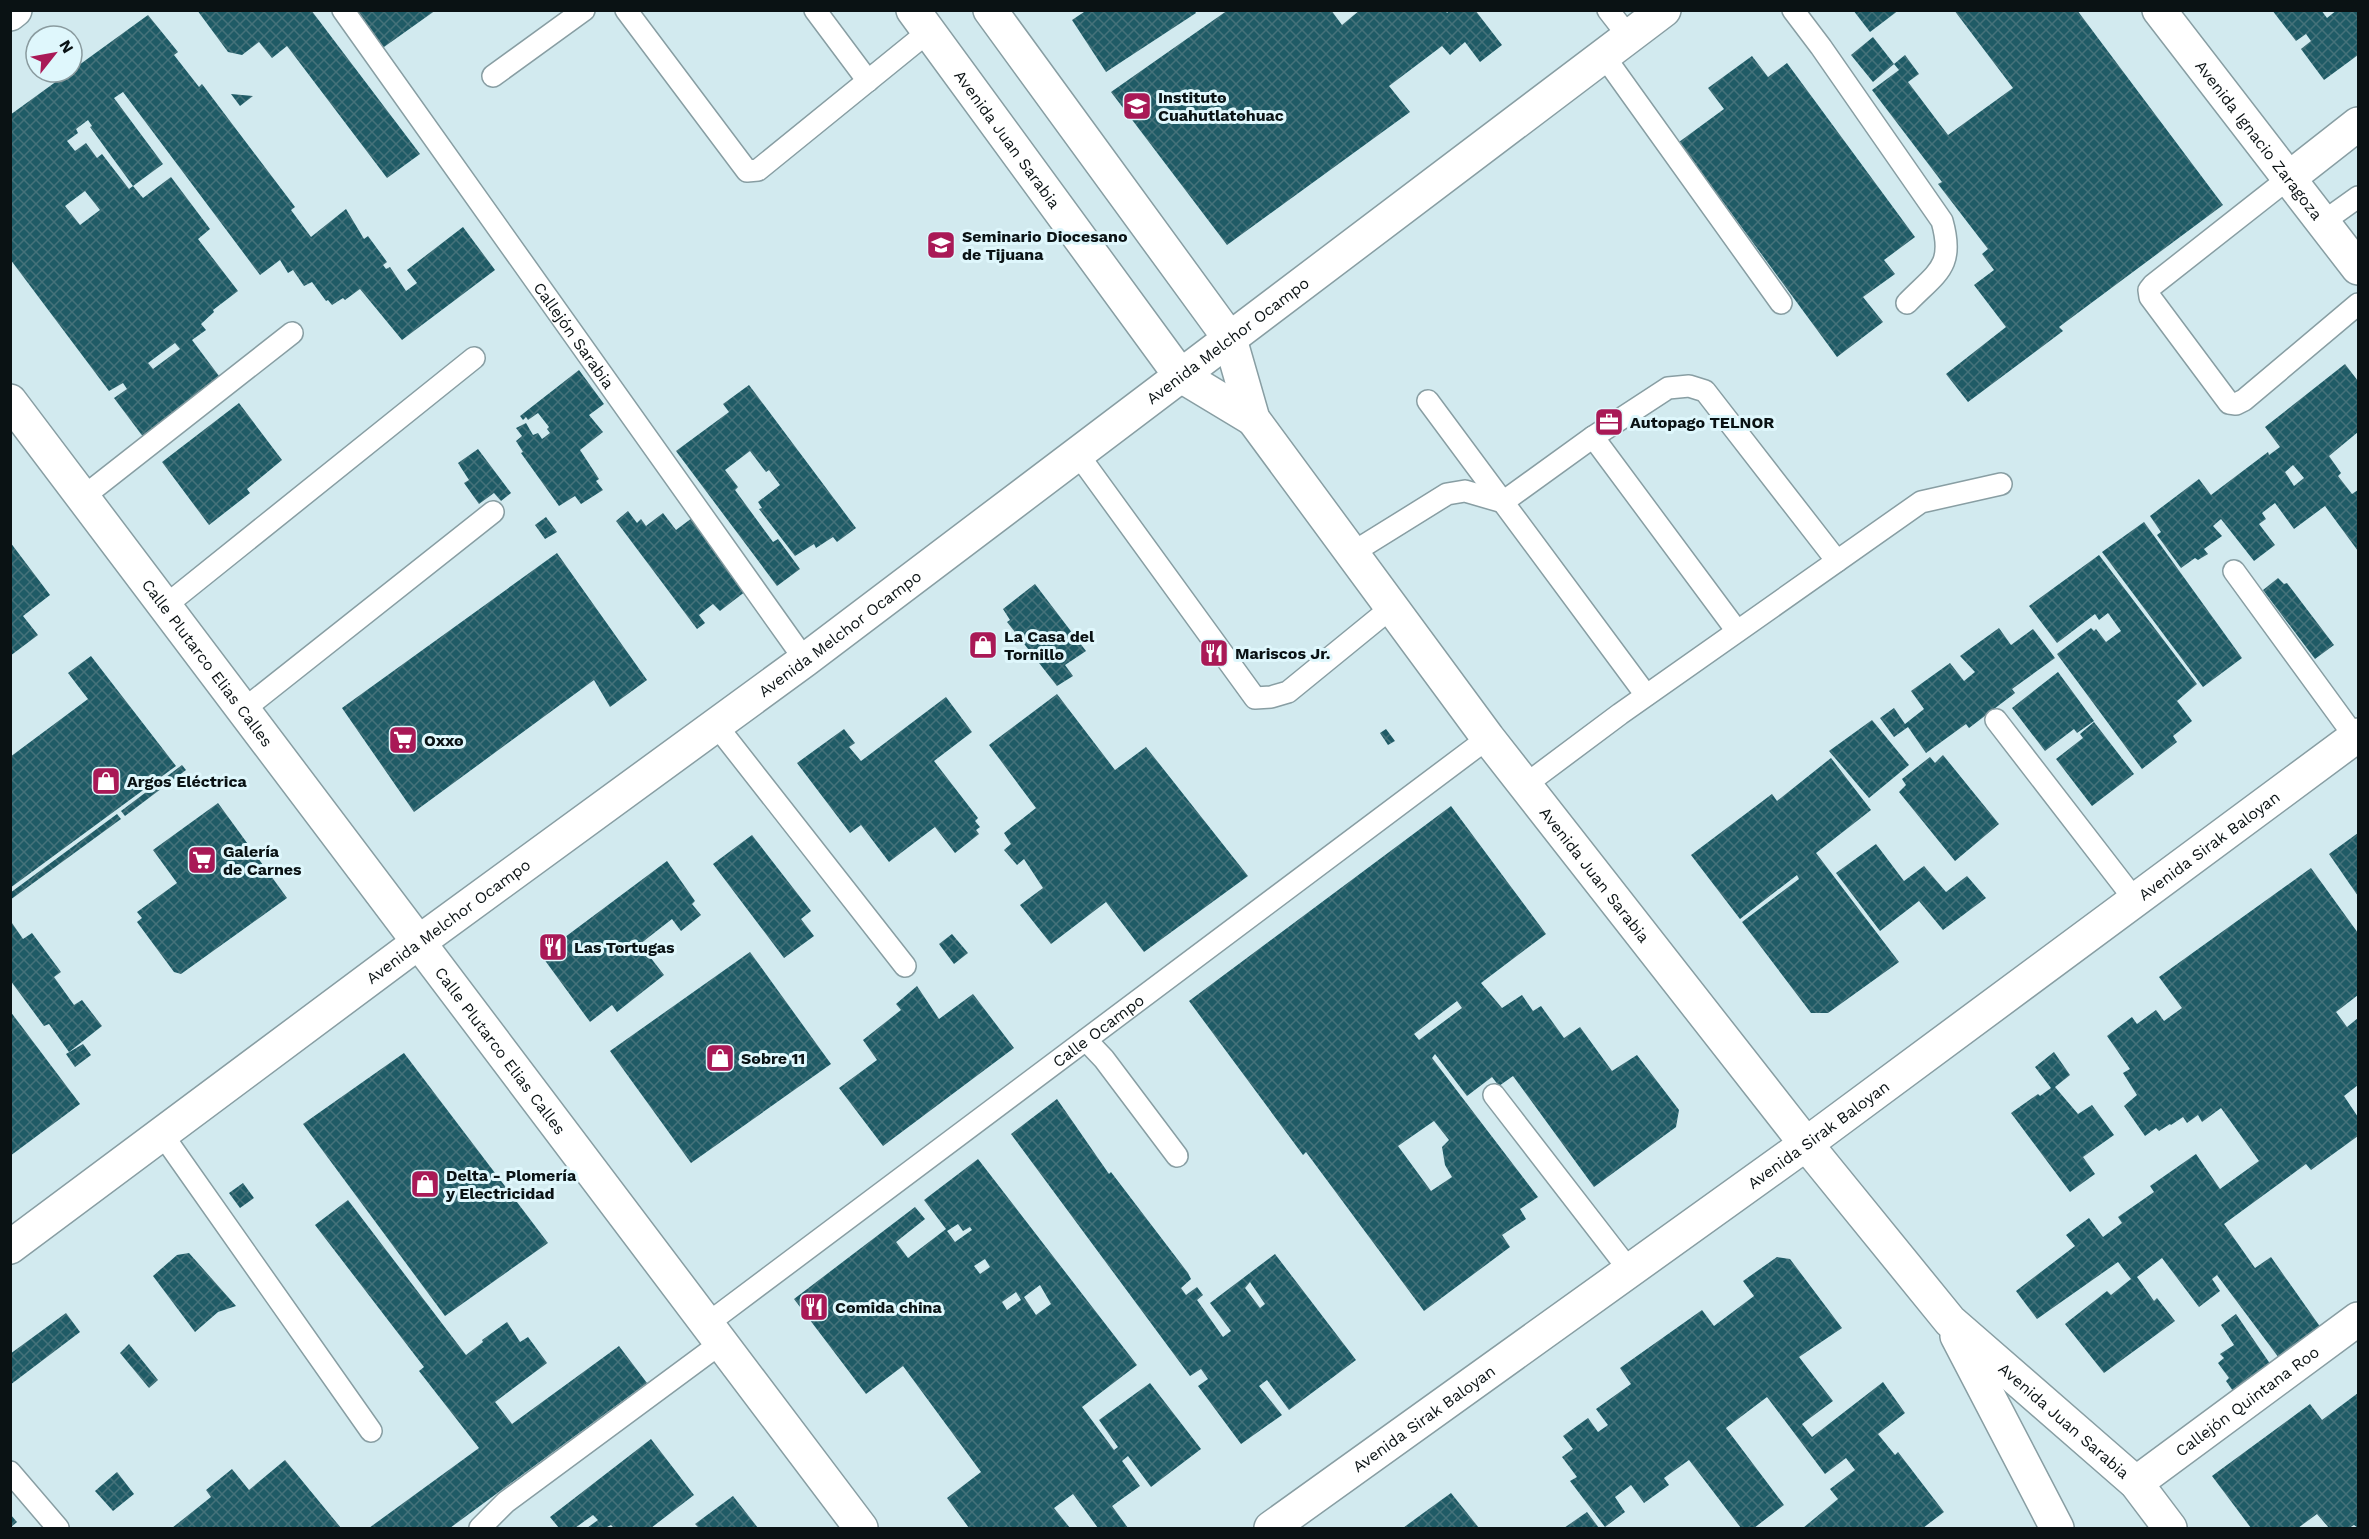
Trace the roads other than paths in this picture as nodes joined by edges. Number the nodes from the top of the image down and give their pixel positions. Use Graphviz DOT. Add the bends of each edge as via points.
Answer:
graph roads {
  1 [pos="15,10"];
  2 [pos="343,10"];
  3 [pos="584,10"];
  4 [pos="627,10"];
  5 [pos="815,10"];
  6 [pos="990,10"];
  7 [pos="1608,10"];
  8 [pos="1664,10"];
  9 [pos="1792,10"];
  10 [pos="2159,10"];
  11 [pos="10,14"];
  12 [pos="921,21"];
  13 [pos="1616,46"];
  14 [pos="493,75"];
  15 [pos="868,81"];
  16 [pos="2358,124"];
  17 [pos="2289,178"];
  18 [pos="2358,197"];
  19 [pos="2323,222"];
  20 [pos="2358,268"];
  21 [pos="1781,303"];
  22 [pos="1907,303"];
  23 [pos="2358,304"];
  24 [pos="292,333"];
  25 [pos="1230,339"];
  26 [pos="474,357"];
  27 [pos="1180,375"];
  28 [pos="10,401"];
  29 [pos="1428,401"];
  30 [pos="1253,419"];
  31 [pos="1593,437"];
  32 [pos="1077,453"];
  33 [pos="2001,484"];
  34 [pos="83,497"];
  35 [pos="1503,502"];
  36 [pos="493,513"];
  37 [pos="1352,553"];
  38 [pos="1837,561"];
  39 [pos="2234,571"];
  40 [pos="165,606"];
  41 [pos="1391,608"];
  42 [pos="1737,631"];
  43 [pos="805,660"];
  44 [pos="1646,695"];
  45 [pos="243,710"];
  46 [pos="1996,720"];
  47 [pos="716,724"];
  48 [pos="2357,736"];
  49 [pos="1488,738"];
  50 [pos="1525,785"];
  51 [pos="2135,900"];
  52 [pos="419,942"];
  53 [pos="905,966"];
  54 [pos="1086,1040"];
  55 [pos="1494,1095"];
  56 [pos="162,1134"];
  57 [pos="1806,1144"];
  58 [pos="1177,1156"];
  59 [pos="10,1247"];
  60 [pos="1630,1271"];
  61 [pos="2358,1319"];
  62 [pos="1950,1321"];
  63 [pos="714,1334"];
  64 [pos="371,1431"];
  65 [pos="10,1472"];
  66 [pos="2136,1483"];
  67 [pos="1283,1525"];
  68 [pos="58,1528"];
  69 [pos="480,1528"];
  70 [pos="861,1528"];
  71 [pos="2057,1528"];
  72 [pos="2170,1528"];
  1 -- 11 [label="street"];
  2 -- 43 [label="lane, Callejón Sarabia"];
  3 -- 14 [label="lane"];
  4 -- 15 [label="lane" via="747,171 758,170"];
  5 -- 15 [label="lane"];
  6 -- 25 [label="street, Avenida Juan Sarabia"];
  7 -- 13 [label="lane"];
  8 -- 13 [label="street, Avenida Melchor Ocampo"];
  9 -- 22 [label="lane" via="1942,221 1948,242 1944,264"];
  10 -- 17 [label="street, Avenida Ignacio Zaragoza"];
  12 -- 15 [label="lane"];
  12 -- 27 [label="street, Avenida Juan Sarabia"];
  13 -- 21 [label="lane"];
  13 -- 25 [label="street, Avenida Melchor Ocampo"];
  16 -- 17 [label="street"];
  17 -- 19 [label="street, Avenida Ignacio Zaragoza"];
  17 -- 23 [label="lane" via="2153,285 2150,297 2229,403 2236,404"];
  18 -- 19 [label="lane"];
  19 -- 20 [label="street, Avenida Ignacio Zaragoza"];
  24 -- 34 [label="lane"];
  25 -- 27 [label="street, Avenida Melchor Ocampo"];
  25 -- 30 [label="street, Avenida Juan Sarabia"];
  26 -- 40 [label="lane"];
  27 -- 30 [label="street, Avenida Juan Sarabia"];
  27 -- 32 [label="street, Avenida Melchor Ocampo"];
  28 -- 34 [label="street, Calle Plutarco Elias Calles"];
  29 -- 35 [label="lane"];
  30 -- 37 [label="street, Avenida Juan Sarabia"];
  31 -- 35 [label="lane"];
  31 -- 38 [label="lane" via="1668,388 1689,386 1705,391"];
  31 -- 42 [label="lane"];
  32 -- 41 [label="lane" via="1255,698 1288,692"];
  32 -- 43 [label="street, Avenida Melchor Ocampo"];
  33 -- 38 [label="lane" via="1921,502"];
  34 -- 40 [label="street, Calle Plutarco Elias Calles"];
  35 -- 37 [label="lane" via="1465,491 1447,495"];
  35 -- 44 [label="lane"];
  36 -- 45 [label="lane"];
  37 -- 41 [label="street, Avenida Juan Sarabia"];
  38 -- 42 [label="lane"];
  39 -- 48 [label="lane"];
  40 -- 45 [label="street, Calle Plutarco Elias Calles"];
  41 -- 49 [label="street, Avenida Juan Sarabia"];
  42 -- 44 [label="lane"];
  43 -- 47 [label="street, Avenida Melchor Ocampo"];
  44 -- 50 [label="lane"];
  45 -- 52 [label="street, Calle Plutarco Elias Calles"];
  46 -- 51 [label="lane"];
  47 -- 52 [label="street, Avenida Melchor Ocampo"];
  47 -- 53 [label="lane"];
  48 -- 51 [label="street, Avenida Sirak Baloyan"];
  49 -- 50 [label="street, Avenida Juan Sarabia"];
  49 -- 54 [label="lane, Calle Ocampo"];
  50 -- 57 [label="street, Avenida Juan Sarabia"];
  51 -- 57 [label="street, Avenida Sirak Baloyan"];
  52 -- 56 [label="street, Avenida Melchor Ocampo"];
  52 -- 63 [label="street, Calle Plutarco Elias Calles"];
  54 -- 58 [label="lane"];
  54 -- 63 [label="lane, Calle Ocampo"];
  55 -- 60 [label="lane"];
  56 -- 59 [label="street, Avenida Melchor Ocampo"];
  56 -- 64 [label="lane"];
  57 -- 60 [label="street, Avenida Sirak Baloyan"];
  57 -- 62 [label="street, Avenida Juan Sarabia"];
  60 -- 67 [label="street, Avenida Sirak Baloyan"];
  61 -- 66 [label="street, Callejón Quintana Roo"];
  62 -- 66 [label="street, Avenida Juan Sarabia"];
  62 -- 71 [label="street, Avenida Juan Sarabia"];
  63 -- 69 [label="lane, Calle Ocampo" via="506,1502"];
  63 -- 70 [label="street, Calle Plutarco Elias Calles"];
  65 -- 68 [label="lane"];
  66 -- 72 [label="street, Avenida Juan Sarabia"];
}
